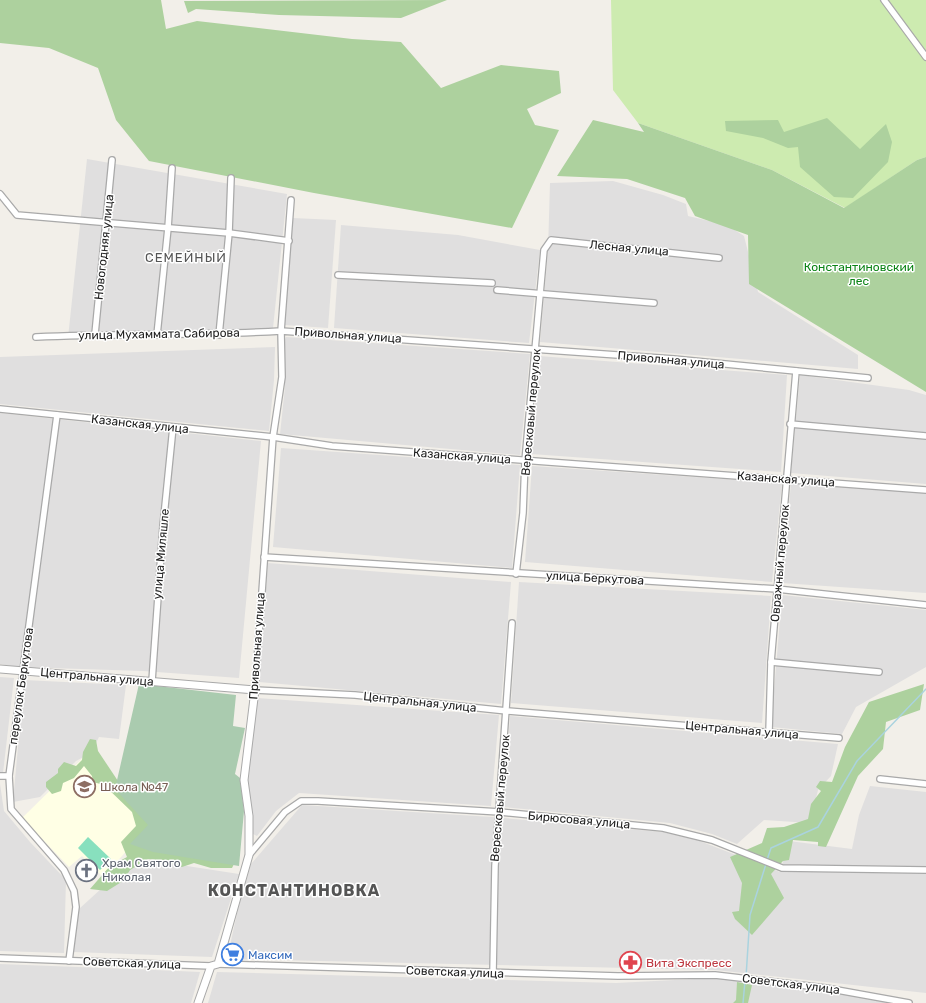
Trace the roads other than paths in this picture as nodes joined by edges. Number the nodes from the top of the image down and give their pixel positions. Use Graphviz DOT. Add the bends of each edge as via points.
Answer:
graph roads {
  1 [pos="884,0"];
  2 [pos="926,57"];
  3 [pos="112,160"];
  4 [pos="172,168"];
  5 [pos="231,178"];
  6 [pos="0,194"];
  7 [pos="291,200"];
  8 [pos="107,222"];
  9 [pos="168,228"];
  10 [pos="229,234"];
  11 [pos="289,241"];
  12 [pos="544,250"];
  13 [pos="719,258"];
  14 [pos="338,275"];
  15 [pos="492,282"];
  16 [pos="497,290"];
  17 [pos="540,294"];
  18 [pos="654,303"];
  19 [pos="281,331"];
  20 [pos="95,334"];
  21 [pos="219,334"];
  22 [pos="157,335"];
  23 [pos="36,337"];
  24 [pos="536,350"];
  25 [pos="796,371"];
  26 [pos="868,378"];
  27 [pos="0,409"];
  28 [pos="57,415"];
  29 [pos="790,424"];
  30 [pos="173,427"];
  31 [pos="926,436"];
  32 [pos="274,437"];
  33 [pos="525,461"];
  34 [pos="787,479"];
  35 [pos="926,490"];
  36 [pos="264,557"];
  37 [pos="516,574"];
  38 [pos="777,589"];
  39 [pos="926,605"];
  40 [pos="512,622"];
  41 [pos="772,662"];
  42 [pos="0,669"];
  43 [pos="23,670"];
  44 [pos="879,672"];
  45 [pos="152,681"];
  46 [pos="255,690"];
  47 [pos="507,711"];
  48 [pos="769,732"];
  49 [pos="839,738"];
  50 [pos="0,776"];
  51 [pos="8,776"];
  52 [pos="880,780"];
  53 [pos="926,784"];
  54 [pos="500,812"];
  55 [pos="250,855"];
  56 [pos="926,870"];
  57 [pos="0,958"];
  58 [pos="69,961"];
  59 [pos="214,965"];
  60 [pos="493,973"];
  61 [pos="198,1003"];
  62 [pos="909,1003"];
  1 -- 2 [label="street"];
  3 -- 8 [label="street, Новогодняя улица"];
  4 -- 9 [label="street"];
  5 -- 10 [label="street"];
  6 -- 8 [label="street" via="17,215"];
  7 -- 11 [label="street"];
  8 -- 9 [label="street"];
  8 -- 20 [label="street, Новогодняя улица"];
  9 -- 10 [label="street"];
  9 -- 22 [label="street"];
  10 -- 11 [label="street"];
  10 -- 21 [label="street"];
  11 -- 19 [label="street"];
  12 -- 13 [label="street, Лесная улица" via="551,240"];
  12 -- 17 [label="street, Вересковый переулок"];
  14 -- 15 [label="street"];
  16 -- 17 [label="street"];
  17 -- 18 [label="street"];
  17 -- 24 [label="street, Вересковый переулок"];
  19 -- 21 [label="street, улица Мухаммата Сабирова"];
  19 -- 24 [label="street, Привольная улица"];
  19 -- 32 [label="street, Привольная улица" via="282,377"];
  20 -- 22 [label="street, улица Мухаммата Сабирова"];
  20 -- 23 [label="street, улица Мухаммата Сабирова"];
  21 -- 22 [label="street, улица Мухаммата Сабирова"];
  24 -- 25 [label="street, Привольная улица" via="674,359"];
  24 -- 33 [label="street, Вересковый переулок"];
  25 -- 26 [label="street, Привольная улица"];
  25 -- 29 [label="street, Овражный переулок"];
  27 -- 28 [label="street, Казанская улица"];
  28 -- 30 [label="street, Казанская улица"];
  28 -- 43 [label="street, переулок Беркутова"];
  29 -- 31 [label="street"];
  29 -- 34 [label="street, Овражный переулок"];
  30 -- 32 [label="street, Казанская улица"];
  30 -- 45 [label="street, улица Миляшле"];
  32 -- 33 [label="street, Казанская улица" via="332,446"];
  32 -- 36 [label="street, Привольная улица"];
  33 -- 34 [label="street, Казанская улица"];
  33 -- 37 [label="street, Вересковый переулок" via="523,513"];
  34 -- 35 [label="street, Казанская улица"];
  34 -- 38 [label="street, Овражный переулок"];
  36 -- 37 [label="street, улица Беркутова"];
  36 -- 46 [label="street, Привольная улица"];
  37 -- 38 [label="street, улица Беркутова"];
  38 -- 39 [label="street, улица Беркутова"];
  38 -- 41 [label="street, Овражный переулок"];
  40 -- 47 [label="street, Вересковый переулок"];
  41 -- 44 [label="street"];
  41 -- 48 [label="street, Овражный переулок"];
  42 -- 43 [label="street, Центральная улица"];
  43 -- 45 [label="street, Центральная улица"];
  43 -- 51 [label="street, переулок Беркутова"];
  45 -- 46 [label="street, Центральная улица"];
  46 -- 47 [label="street, Центральная улица" via="355,695"];
  46 -- 55 [label="street, Привольная улица" via="244,780 249,816"];
  47 -- 48 [label="street, Центральная улица"];
  47 -- 54 [label="street, Вересковый переулок"];
  48 -- 49 [label="street, Центральная улица"];
  50 -- 51 [label="street"];
  51 -- 58 [label="street, переулок Беркутова" via="11,809 64,870 74,891 76,907"];
  52 -- 53 [label="street"];
  54 -- 55 [label="street, Бирюсовая улица" via="301,801 285,812"];
  54 -- 56 [label="street, Бирюсовая улица" via="663,828 712,840 782,868"];
  54 -- 60 [label="street, Вересковый переулок" via="495,866"];
  55 -- 59 [label="street, Привольная улица"];
  57 -- 58 [label="street, Советская улица"];
  58 -- 59 [label="street, Советская улица"];
  59 -- 60 [label="street, Советская улица"];
  59 -- 61 [label="street, Привольная улица"];
  60 -- 62 [label="street, Советская улица" via="715,975 826,988"];
}
